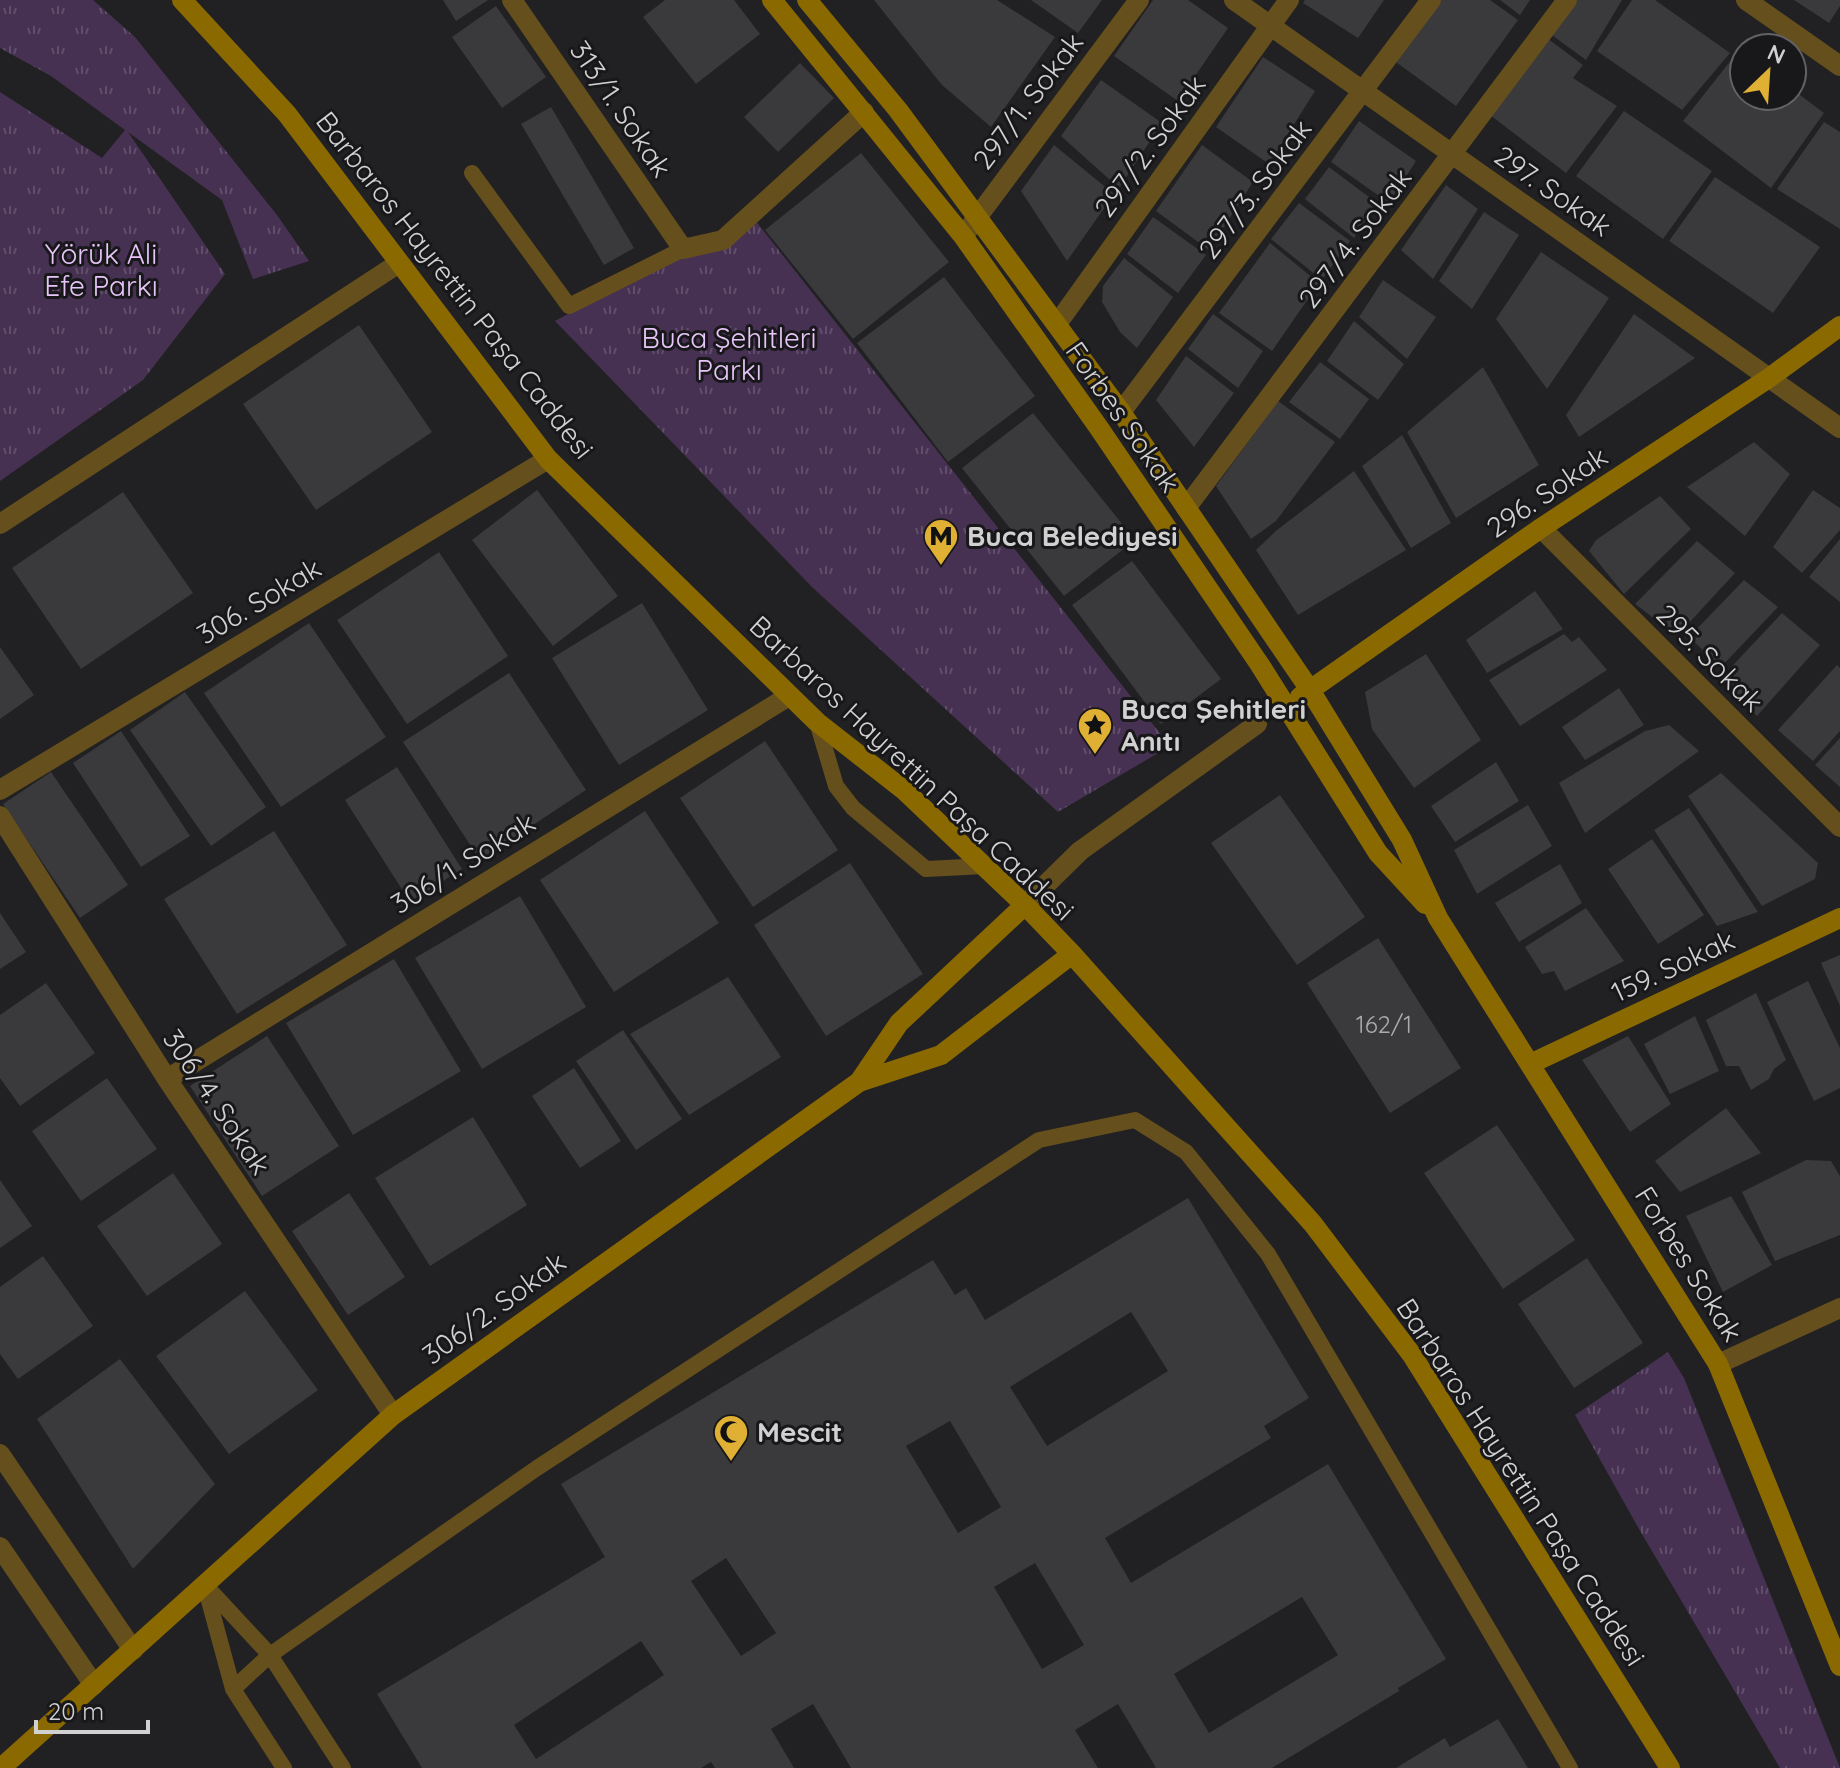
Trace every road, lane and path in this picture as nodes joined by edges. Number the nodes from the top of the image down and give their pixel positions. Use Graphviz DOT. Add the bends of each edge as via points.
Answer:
graph roads {
  1 [pos="182,0"];
  2 [pos="512,0"];
  3 [pos="772,0"];
  4 [pos="807,0"];
  5 [pos="1139,0"];
  6 [pos="1234,0"];
  7 [pos="1289,0"];
  8 [pos="1431,0"];
  9 [pos="1567,0"];
  10 [pos="1746,0"];
  11 [pos="1270,27"];
  12 [pos="1840,66"];
  13 [pos="1364,92"];
  14 [pos="864,112"];
  15 [pos="1453,154"];
  16 [pos="472,173"];
  17 [pos="976,218"];
  18 [pos="963,236"];
  19 [pos="683,249"];
  20 [pos="399,263"];
  21 [pos="1057,324"];
  22 [pos="1840,326"];
  23 [pos="1769,378"];
  24 [pos="1121,412"];
  25 [pos="1840,428"];
  26 [pos="548,459"];
  27 [pos="1186,508"];
  28 [pos="0,524"];
  29 [pos="1541,528"];
  30 [pos="1310,690"];
  31 [pos="789,696"];
  32 [pos="1286,705"];
  33 [pos="817,722"];
  34 [pos="1257,724"];
  35 [pos="0,790"];
  36 [pos="0,816"];
  37 [pos="1840,827"];
  38 [pos="985,866"];
  39 [pos="1025,905"];
  40 [pos="1438,918"];
  41 [pos="1840,918"];
  42 [pos="1072,954"];
  43 [pos="1530,1064"];
  44 [pos="167,1079"];
  45 [pos="859,1082"];
  46 [pos="1840,1308"];
  47 [pos="1718,1364"];
  48 [pos="393,1415"];
  49 [pos="0,1454"];
  50 [pos="0,1547"];
  51 [pos="205,1585"];
  52 [pos="133,1650"];
  53 [pos="270,1655"];
  54 [pos="1840,1666"];
  55 [pos="94,1685"];
  56 [pos="233,1689"];
  57 [pos="1,1768"];
  58 [pos="284,1768"];
  59 [pos="343,1768"];
  60 [pos="1570,1768"];
  61 [pos="1670,1768"];
  1 -- 20 [label="main road, Barbaros Hayrettin Paşa Caddesi" via="287,114"];
  2 -- 19 [label="street, 313/1. Sokak"];
  3 -- 14 [label="main road, Forbes Sokak"];
  4 -- 17 [label="main road, Forbes Sokak" via="898,110"];
  5 -- 17 [label="street, 297/1. Sokak"];
  6 -- 11 [label="street, 297. Sokak"];
  7 -- 11 [label="street, 297/2. Sokak"];
  8 -- 13 [label="street, 297/3. Sokak"];
  9 -- 15 [label="street, 297/4. Sokak"];
  10 -- 12 [label="street"];
  11 -- 13 [label="street, 297. Sokak"];
  11 -- 21 [label="street, 297/2. Sokak"];
  13 -- 15 [label="street, 297. Sokak"];
  13 -- 24 [label="street, 297/3. Sokak"];
  14 -- 18 [label="main road, Forbes Sokak"];
  14 -- 19 [label="street" via="723,240"];
  15 -- 23 [label="street, 297. Sokak"];
  15 -- 27 [label="street, 297/4. Sokak"];
  16 -- 19 [label="lane" via="569,306"];
  17 -- 18 [label="street, 297/1. Sokak"];
  17 -- 21 [label="main road, Forbes Sokak"];
  18 -- 32 [label="main road, Forbes Sokak"];
  20 -- 26 [label="main road, Barbaros Hayrettin Paşa Caddesi"];
  20 -- 28 [label="street"];
  21 -- 24 [label="main road, Forbes Sokak"];
  22 -- 23 [label="main road, 296. Sokak"];
  23 -- 25 [label="street, 297. Sokak"];
  23 -- 29 [label="main road, 296. Sokak"];
  24 -- 27 [label="main road, Forbes Sokak"];
  26 -- 31 [label="main road, Barbaros Hayrettin Paşa Caddesi"];
  26 -- 35 [label="street, 306. Sokak"];
  27 -- 30 [label="main road, Forbes Sokak"];
  29 -- 30 [label="main road, 296. Sokak"];
  29 -- 37 [label="street, 295. Sokak"];
  30 -- 32 [label="main road, 296. Sokak"];
  30 -- 40 [label="main road, Forbes Sokak" via="1402,840"];
  31 -- 33 [label="main road, Barbaros Hayrettin Paşa Caddesi"];
  31 -- 44 [label="street, 306/1. Sokak"];
  32 -- 40 [label="main road, Forbes Sokak" via="1378,853"];
  33 -- 38 [label="main road, Barbaros Hayrettin Paşa Caddesi" via="905,791"];
  33 -- 38 [label="lane" via="836,786 853,808 926,869"];
  34 -- 39 [label="street" via="1080,851"];
  36 -- 44 [label="street, 306/4. Sokak"];
  38 -- 39 [label="main road, Barbaros Hayrettin Paşa Caddesi"];
  39 -- 42 [label="main road, Barbaros Hayrettin Paşa Caddesi"];
  39 -- 45 [label="main road, 306/2. Sokak" via="899,1023"];
  40 -- 43 [label="main road, Forbes Sokak"];
  41 -- 43 [label="main road, 159. Sokak"];
  42 -- 45 [label="main road" via="941,1055"];
  42 -- 61 [label="main road, Barbaros Hayrettin Paşa Caddesi" via="1313,1224 1412,1355"];
  43 -- 47 [label="main road, Forbes Sokak"];
  44 -- 48 [label="street, 306/4. Sokak"];
  45 -- 48 [label="main road, 306/2. Sokak"];
  46 -- 47 [label="street"];
  47 -- 54 [label="main road, Forbes Sokak"];
  48 -- 51 [label="main road, 306/2. Sokak"];
  49 -- 52 [label="street"];
  50 -- 55 [label="street"];
  51 -- 52 [label="main road, 306/2. Sokak"];
  51 -- 53 [label="lane"];
  51 -- 56 [label="lane"];
  52 -- 55 [label="main road, 306/2. Sokak"];
  53 -- 56 [label="lane"];
  53 -- 59 [label="lane"];
  53 -- 60 [label="lane" via="537,1468 1039,1140 1135,1120 1186,1152 1268,1254"];
  55 -- 57 [label="main road, 306/2. Sokak"];
  56 -- 58 [label="lane"];
}
